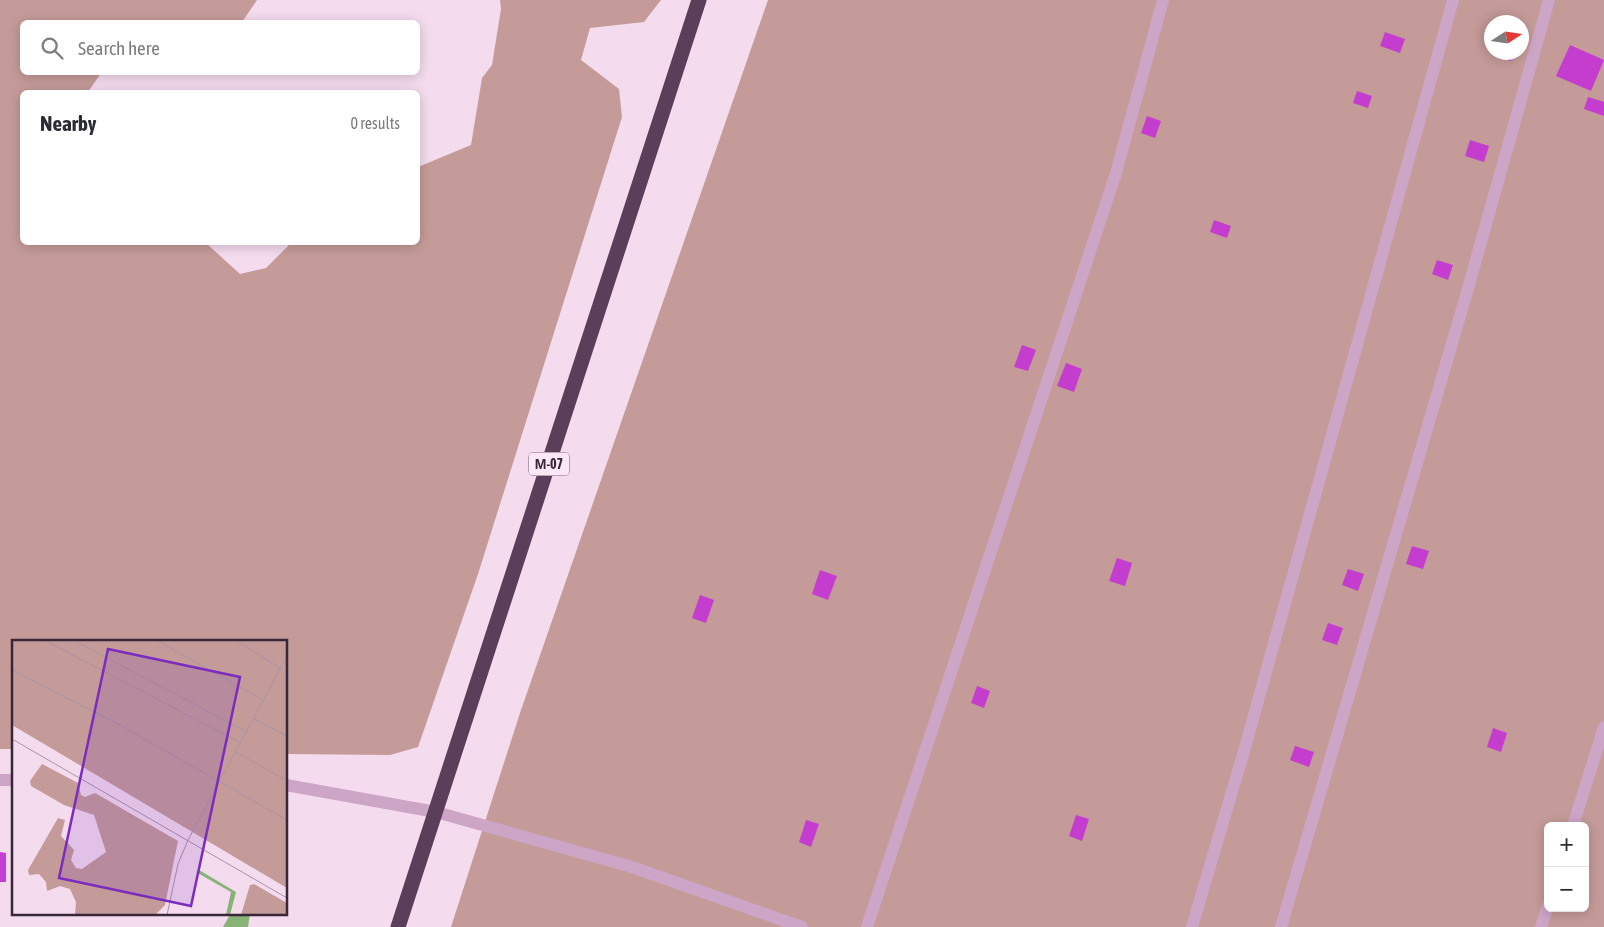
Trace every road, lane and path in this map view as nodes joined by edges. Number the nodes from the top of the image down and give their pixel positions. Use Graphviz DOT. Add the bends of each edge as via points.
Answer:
graph roads {
  1 [pos="699,0"];
  2 [pos="1163,0"];
  3 [pos="1453,0"];
  4 [pos="1549,0"];
  5 [pos="1604,727"];
  6 [pos="288,785"];
  7 [pos="436,812"];
  8 [pos="1574,822"];
  9 [pos="1546,912"];
  10 [pos="398,927"];
  11 [pos="802,927"];
  12 [pos="867,927"];
  13 [pos="1192,927"];
  14 [pos="1281,927"];
  15 [pos="1541,927"];
  1 -- 7 [label="highway, М-07"];
  2 -- 12 [label="street" via="1116,173"];
  3 -- 13 [label="street"];
  4 -- 14 [label="street"];
  5 -- 8 [label="street"];
  6 -- 7 [label="street"];
  7 -- 10 [label="highway, М-07"];
  7 -- 11 [label="street" via="632,867"];
  9 -- 15 [label="street"];
}
